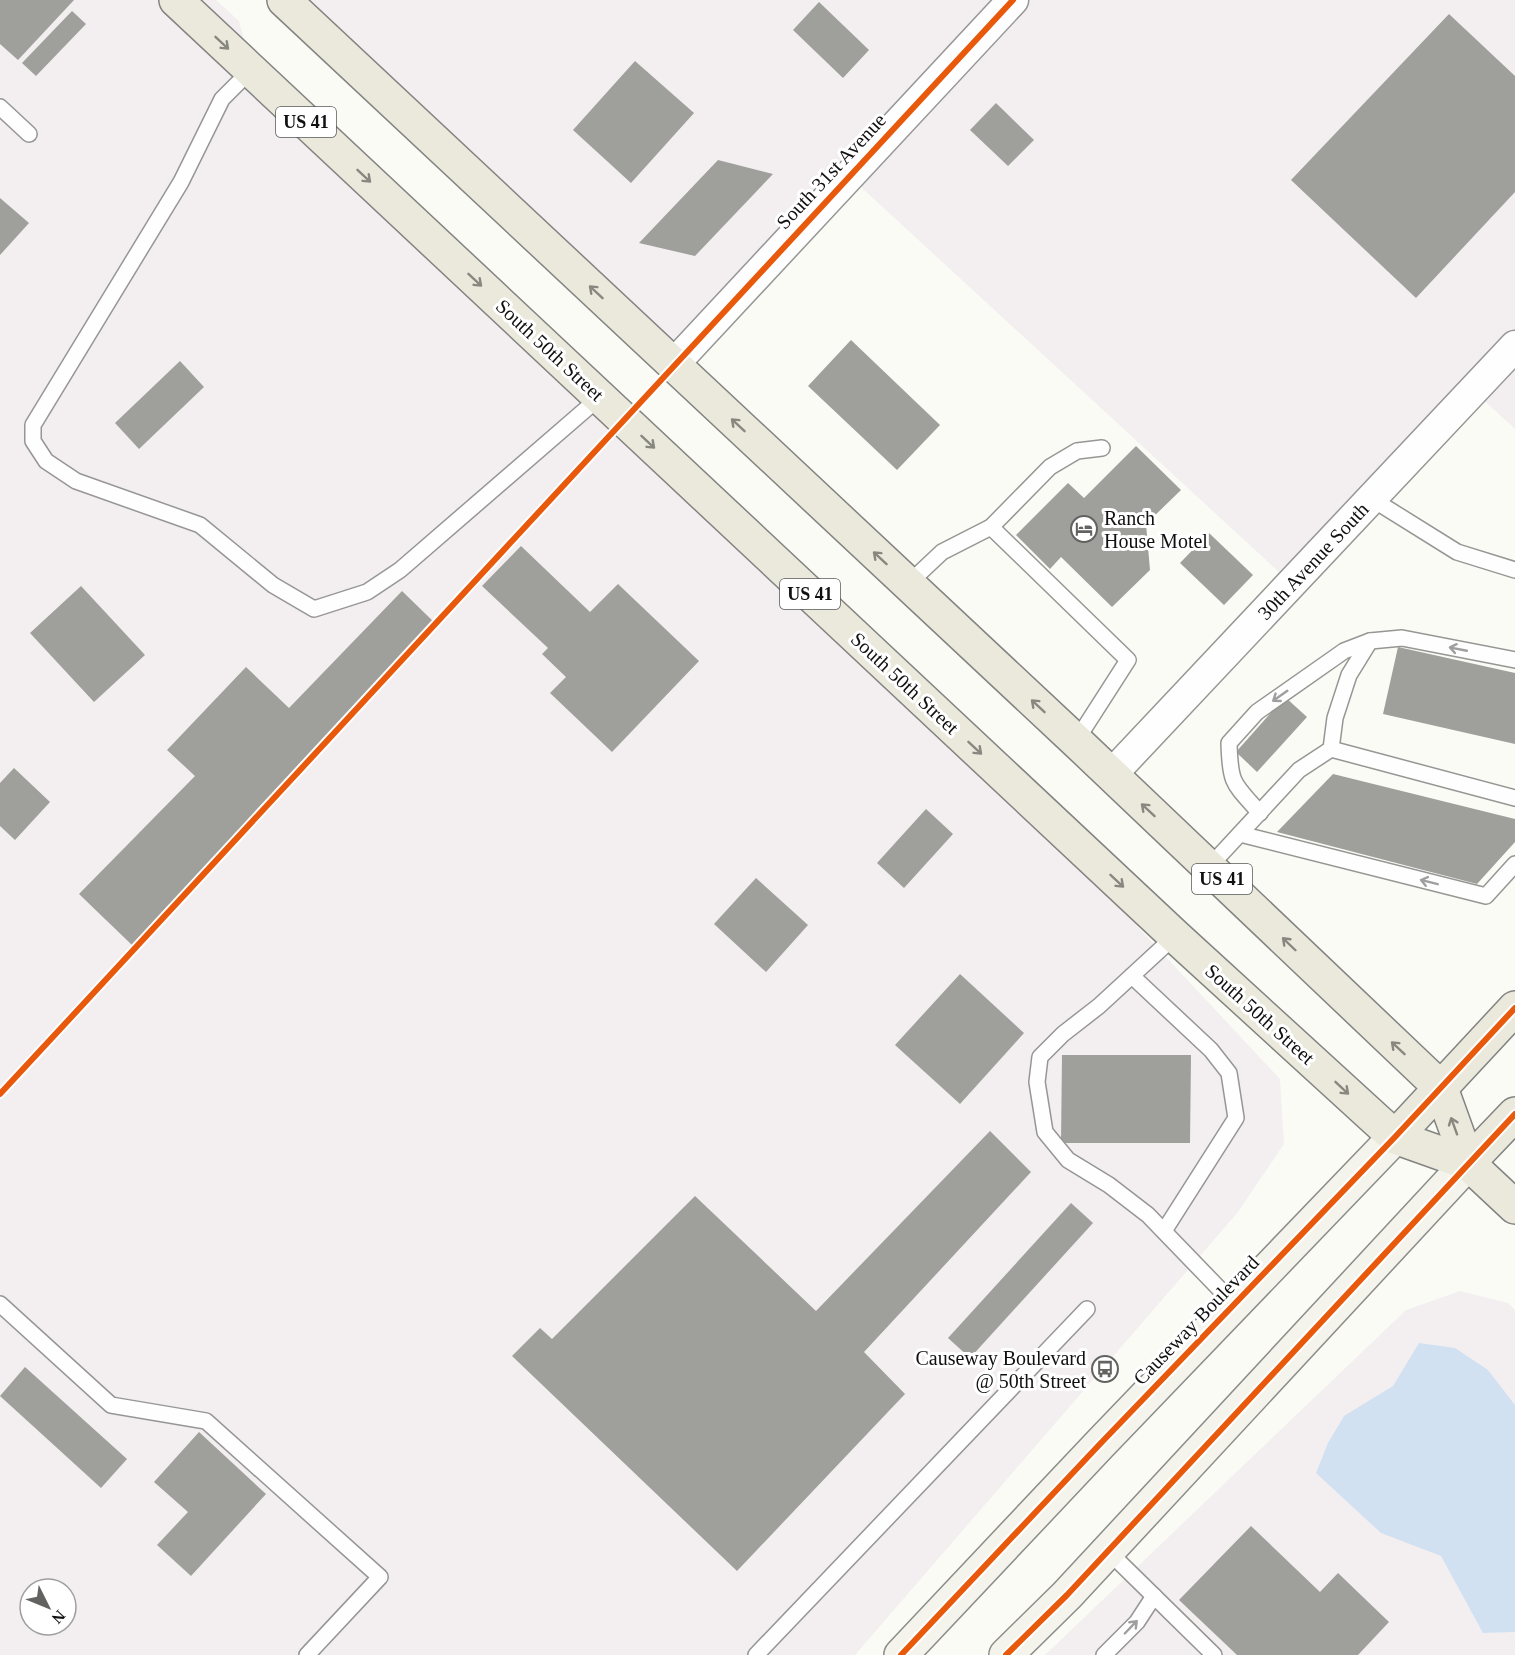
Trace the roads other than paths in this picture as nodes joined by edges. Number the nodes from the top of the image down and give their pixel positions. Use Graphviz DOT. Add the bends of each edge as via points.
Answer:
graph roads {
  1 [pos="284,0"];
  2 [pos="1013,0"];
  3 [pos="179,1"];
  4 [pos="250,70"];
  5 [pos="0,107"];
  6 [pos="29,134"];
  7 [pos="1515,346"];
  8 [pos="674,365"];
  9 [pos="600,397"];
  10 [pos="1102,448"];
  11 [pos="1372,499"];
  12 [pos="991,527"];
  13 [pos="1515,570"];
  14 [pos="908,584"];
  15 [pos="1370,641"];
  16 [pos="1515,660"];
  17 [pos="1076,741"];
  18 [pos="1332,749"];
  19 [pos="1111,775"];
  20 [pos="1515,798"];
  21 [pos="1260,813"];
  22 [pos="1240,834"];
  23 [pos="1515,864"];
  24 [pos="1209,867"];
  25 [pos="1175,936"];
  26 [pos="1132,976"];
  27 [pos="1515,1008"];
  28 [pos="1440,1088"];
  29 [pos="1515,1114"];
  30 [pos="1395,1137"];
  31 [pos="1468,1163"];
  32 [pos="1515,1207"];
  33 [pos="1164,1231"];
  34 [pos="0,1304"];
  35 [pos="1234,1304"];
  36 [pos="1087,1309"];
  37 [pos="1108,1551"];
  38 [pos="1154,1596"];
  39 [pos="307,1655"];
  40 [pos="756,1655"];
  41 [pos="901,1655"];
  42 [pos="1006,1655"];
  43 [pos="1104,1655"];
  44 [pos="1214,1655"];
  8 -- 1 [label="main road, South 50th Street / US 41, one-way"];
  2 -- 8 [label="street, South 31st Avenue"];
  3 -- 4 [label="main road, South 50th Street / US 41, one-way"];
  4 -- 9 [label="main road, South 50th Street / US 41, one-way"];
  4 -- 9 [label="lane" via="222,99 181,182 33,425 33,441 46,461 76,481 200,525 273,585 314,609 367,592 400,570"];
  5 -- 6 [label="lane"];
  7 -- 11 [label="street, 30th Avenue South"];
  14 -- 8 [label="main road, South 50th Street / US 41, one-way"];
  9 -- 25 [label="main road, South 50th Street / US 41, one-way"];
  10 -- 12 [label="lane" via="1077,451 1050,467"];
  11 -- 13 [label="lane" via="1456,552"];
  11 -- 19 [label="street, 30th Avenue South"];
  12 -- 14 [label="lane" via="942,552"];
  12 -- 17 [label="lane" via="1128,660"];
  17 -- 14 [label="main road, South 50th Street / US 41, one-way"];
  16 -- 15 [label="lane, one-way" via="1402,638"];
  15 -- 18 [label="lane" via="1349,675 1335,718"];
  15 -- 21 [label="lane, one-way" via="1344,651 1257,712 1229,743 1230,772 1235,786"];
  17 -- 19 [label="main road, South 50th Street / US 41"];
  18 -- 20 [label="lane"];
  18 -- 21 [label="lane" via="1299,770"];
  24 -- 19 [label="main road, South 50th Street / US 41, one-way"];
  21 -- 22 [label="lane"];
  23 -- 22 [label="lane, one-way" via="1486,896"];
  22 -- 24 [label="lane"];
  28 -- 24 [label="main road, South 50th Street / US 41, one-way"];
  25 -- 26 [label="lane"];
  25 -- 30 [label="main road, South 50th Street / US 41, one-way"];
  26 -- 33 [label="lane" via="1211,1050 1229,1073 1236,1118"];
  26 -- 33 [label="lane" via="1040,1057 1037,1082 1045,1132 1068,1160 1109,1185"];
  27 -- 28 [label="main road, Causeway Boulevard"];
  28 -- 30 [label="main road, Causeway Boulevard"];
  31 -- 28 [label="main road, South 50th Street / US 41, one-way"];
  29 -- 31 [label="main road"];
  30 -- 31 [label="main road, South 50th Street / US 41"];
  30 -- 35 [label="main road, Causeway Boulevard"];
  31 -- 32 [label="main road, South 50th Street / US 41"];
  31 -- 37 [label="main road"];
  33 -- 35 [label="lane"];
  34 -- 39 [label="lane" via="111,1405 206,1421 380,1577"];
  35 -- 41 [label="main road, Causeway Boulevard"];
  36 -- 40 [label="lane"];
  37 -- 38 [label="lane"];
  37 -- 42 [label="main road"];
  43 -- 38 [label="lane, one-way" via="1137,1622"];
  38 -- 44 [label="lane"];
}
